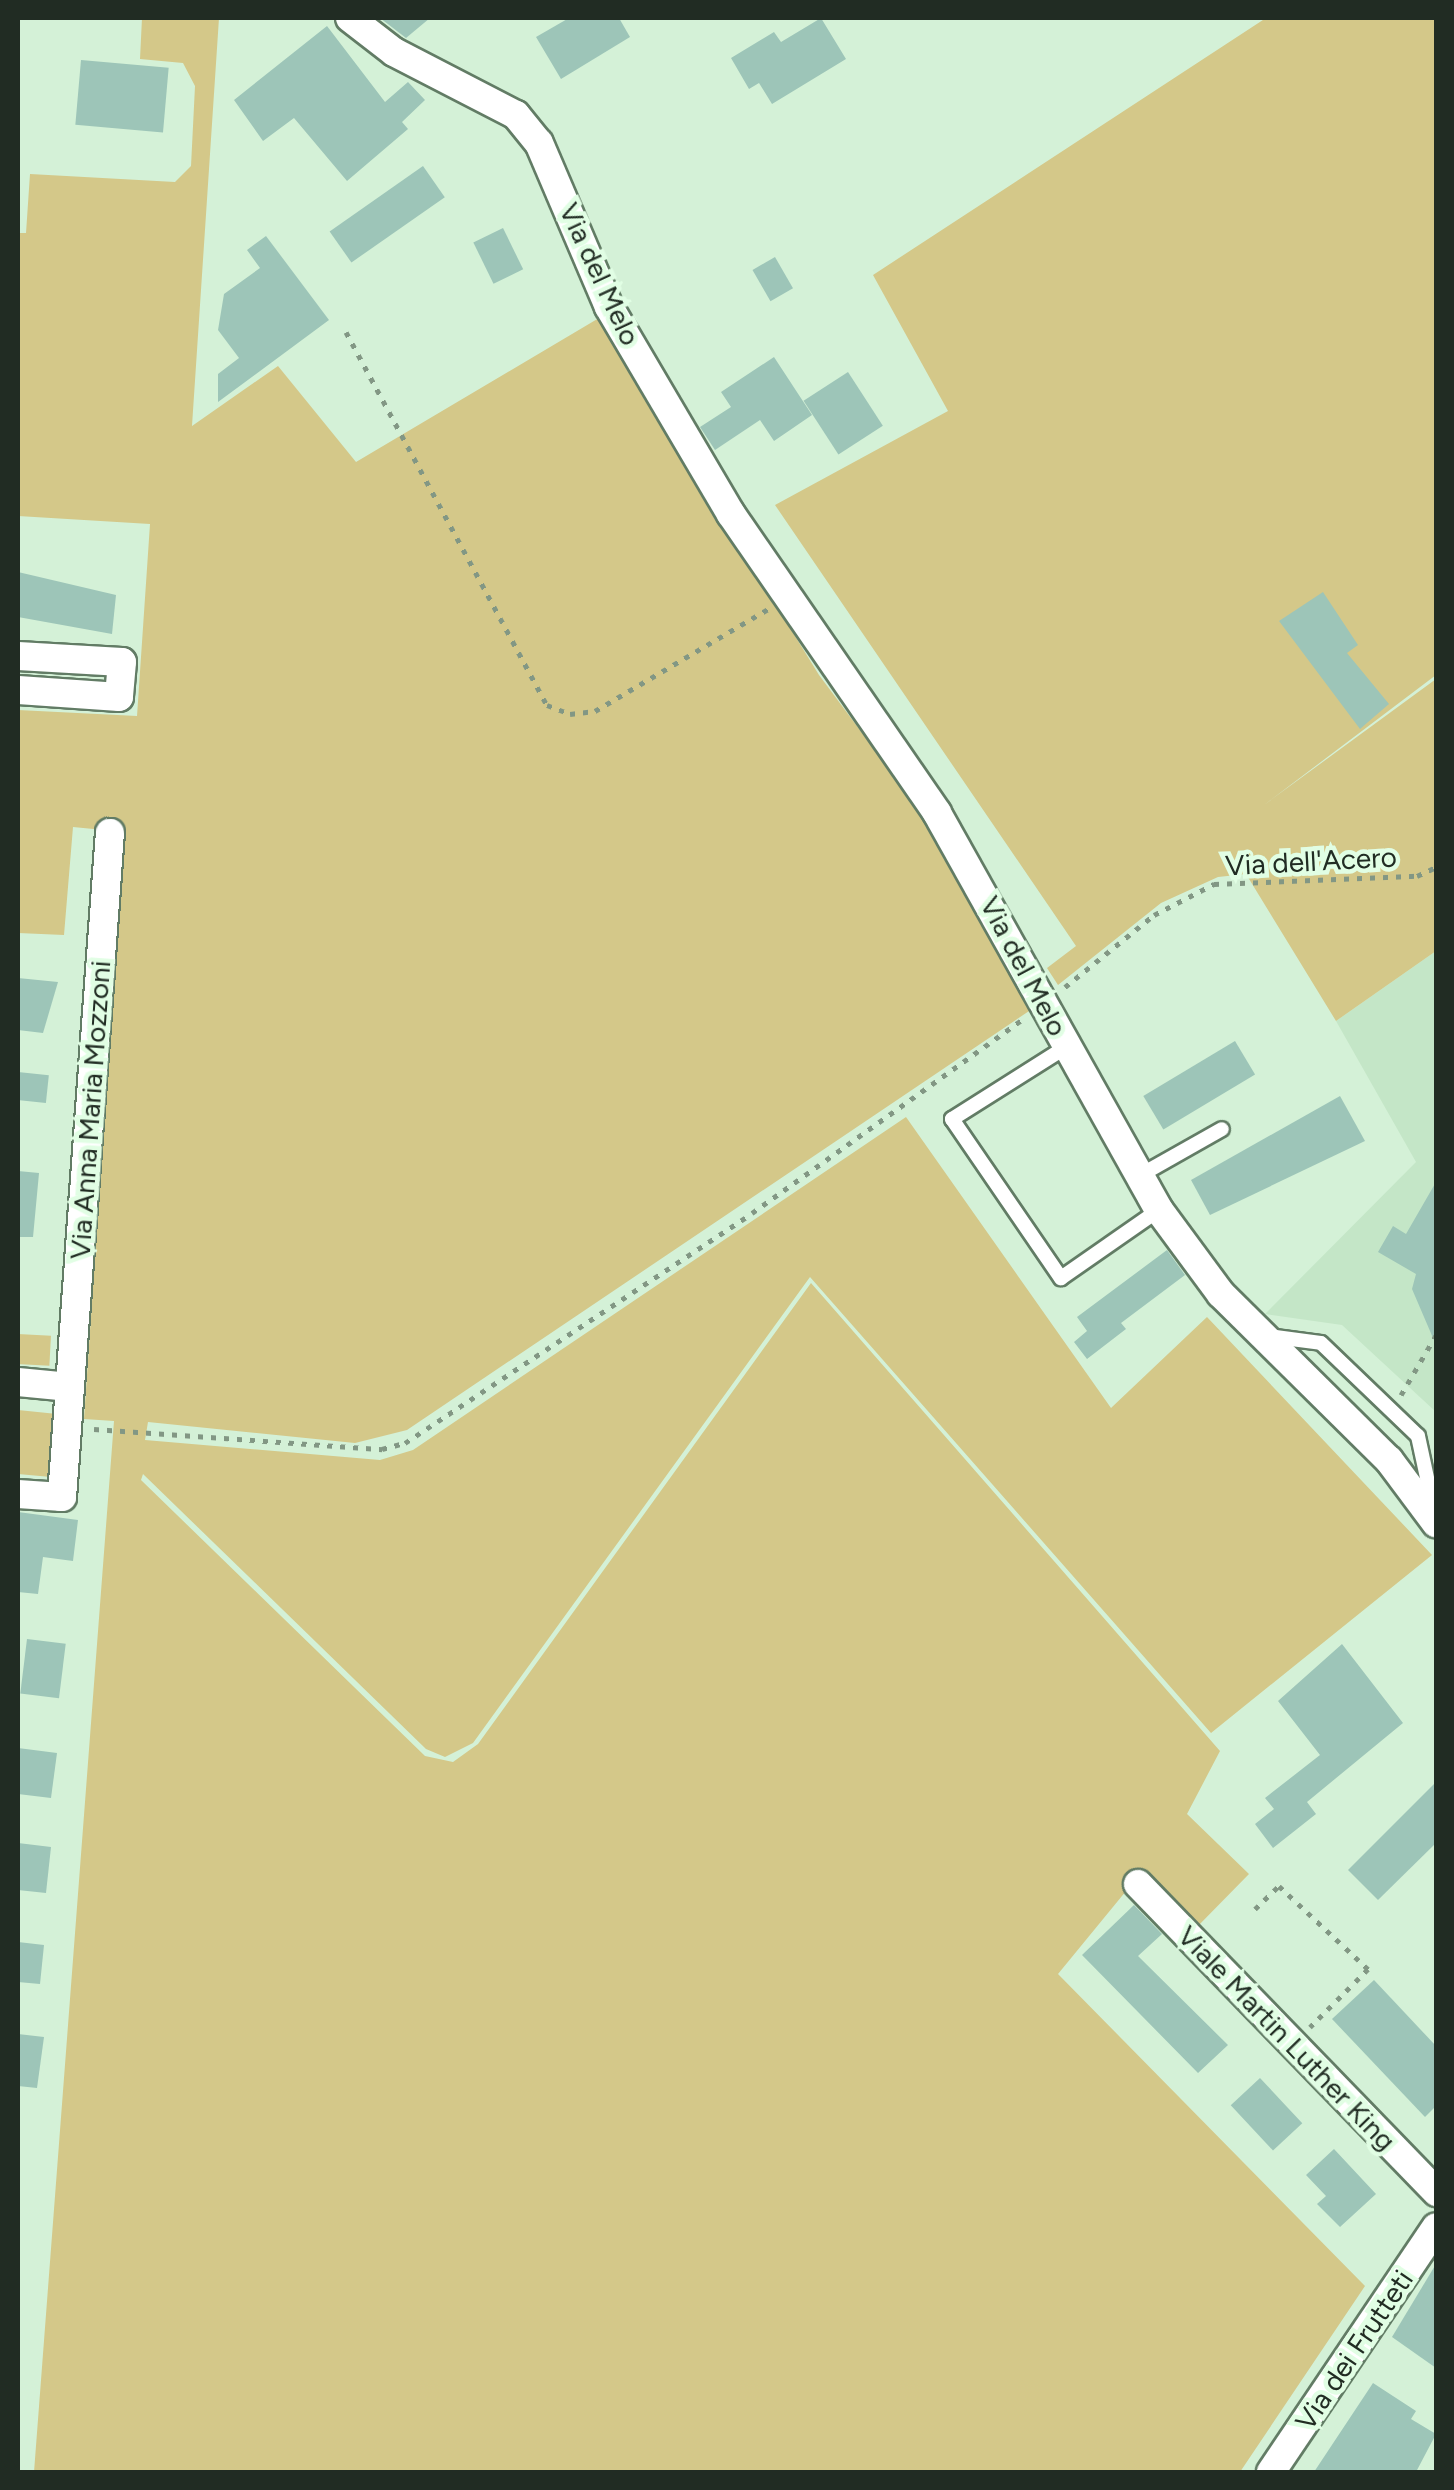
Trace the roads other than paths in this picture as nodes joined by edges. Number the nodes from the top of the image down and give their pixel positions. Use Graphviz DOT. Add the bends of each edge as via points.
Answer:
graph roads {
  1 [pos="350,18"];
  2 [pos="18,656"];
  3 [pos="18,690"];
  4 [pos="110,833"];
  5 [pos="1066,1047"];
  6 [pos="1222,1129"];
  7 [pos="1139,1176"];
  8 [pos="1159,1210"];
  9 [pos="1258,1335"];
  10 [pos="18,1382"];
  11 [pos="70,1386"];
  12 [pos="18,1494"];
  13 [pos="1436,1522"];
  14 [pos="1138,1884"];
  15 [pos="1436,2192"];
  16 [pos="1436,2227"];
  17 [pos="1271,2472"];
  1 -- 5 [label="street, Via del Melo" via="394,52 516,115 539,142 609,307 788,598 937,813"];
  2 -- 3 [label="street" via="122,662 119,697"];
  4 -- 11 [label="street, Via Anna Maria Mozzoni"];
  5 -- 7 [label="street, Via del Melo"];
  5 -- 8 [label="lane" via="952,1119 1061,1278"];
  6 -- 7 [label="lane"];
  7 -- 8 [label="street, Via del Melo"];
  8 -- 9 [label="street, Via del Melo"];
  9 -- 13 [label="street, Via del Melo" via="1389,1460"];
  9 -- 13 [label="lane, Via del Melo" via="1320,1343 1418,1436"];
  10 -- 11 [label="street"];
  11 -- 12 [label="street, Via Anna Maria Mozzoni" via="62,1497"];
  14 -- 15 [label="street, Viale Martin Luther King"];
  16 -- 17 [label="street, Via dei Frutteti"];
}
